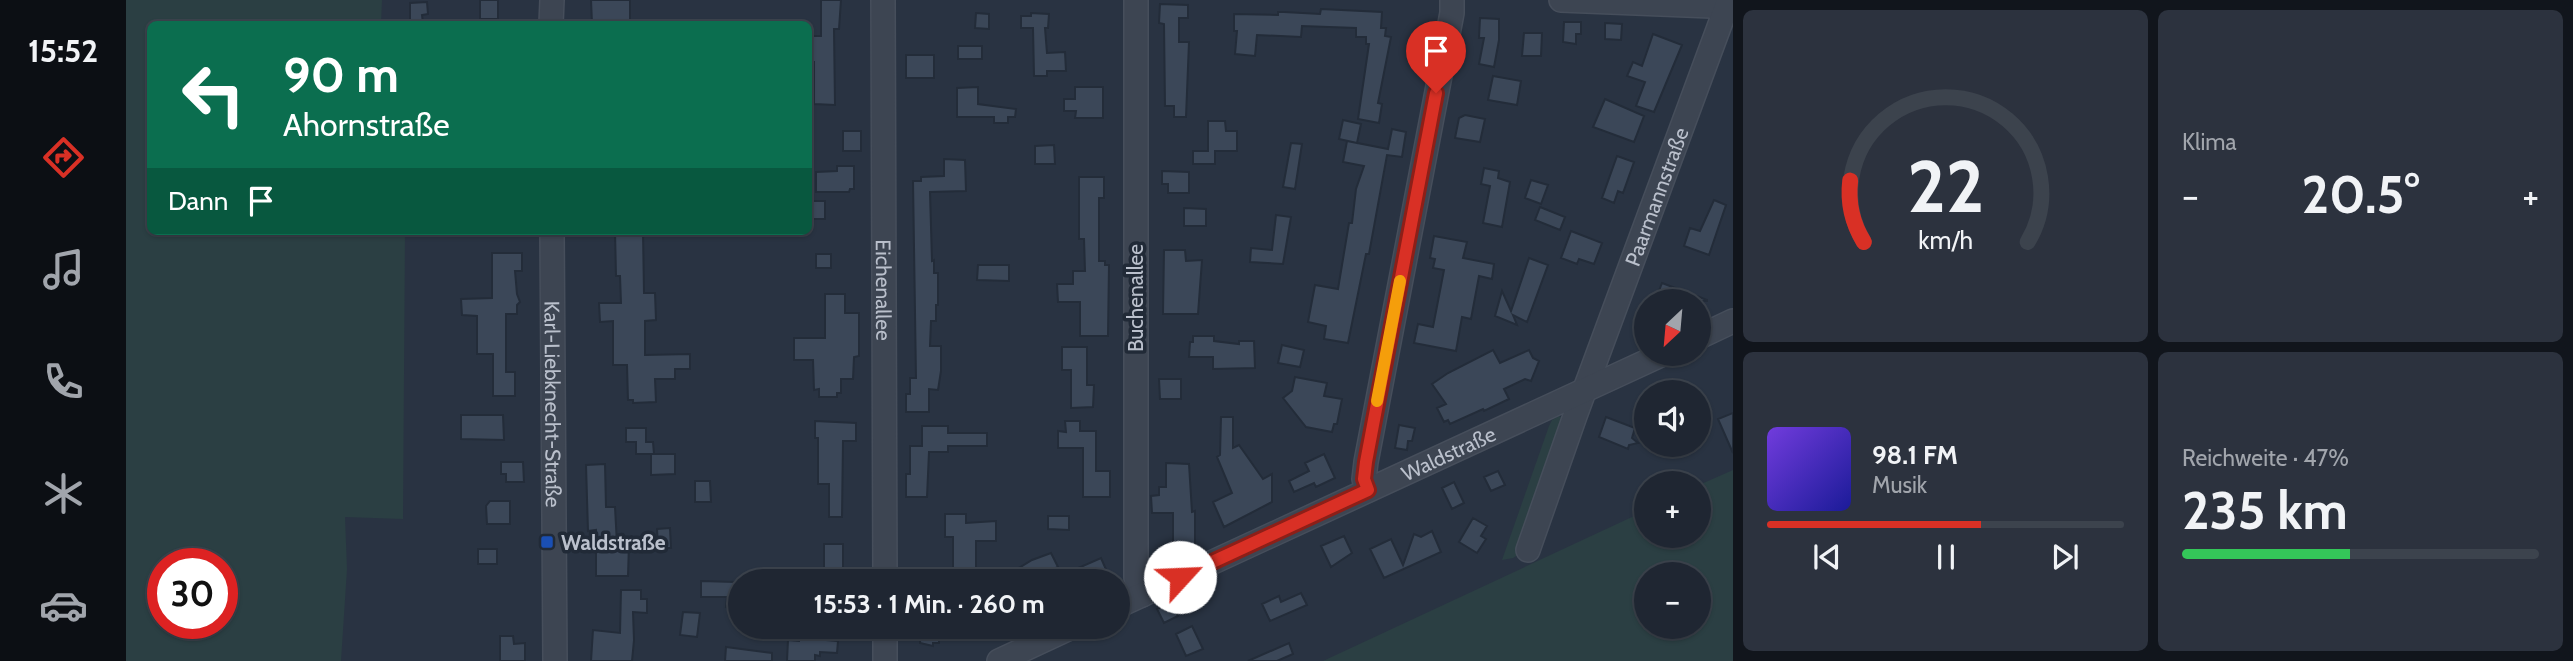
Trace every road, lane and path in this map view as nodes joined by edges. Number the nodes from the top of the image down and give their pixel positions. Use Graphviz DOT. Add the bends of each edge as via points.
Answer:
graph roads {
  1 [pos="552,0"];
  2 [pos="883,0"];
  3 [pos="1136,0"];
  4 [pos="1452,0"];
  5 [pos="1562,0"];
  6 [pos="1727,6"];
  7 [pos="551,21"];
  8 [pos="552,235"];
  9 [pos="1733,321"];
  10 [pos="1712,331"];
  11 [pos="1637,366"];
  12 [pos="1586,389"];
  13 [pos="1368,490"];
  14 [pos="1528,550"];
  15 [pos="885,569"];
  16 [pos="1142,595"];
  17 [pos="1130,600"];
  18 [pos="885,639"];
  19 [pos="1046,639"];
  20 [pos="555,661"];
  21 [pos="885,661"];
  22 [pos="999,661"];
  1 -- 7 [label="street"];
  2 -- 15 [label="street, Eichenallee"];
  3 -- 16 [label="street, Buchenallee" via="1136,578"];
  4 -- 13 [label="street" via="1366,462"];
  5 -- 6 [label="street"];
  6 -- 12 [label="street, Paarmannstraße"];
  8 -- 20 [label="street, Karl-Liebknecht-Straße"];
  9 -- 10 [label="street"];
  11 -- 12 [label="street, Waldstraße"];
  12 -- 13 [label="street, Waldstraße"];
  12 -- 14 [label="street, Paarmannstraße"];
  13 -- 16 [label="street, Waldstraße"];
  16 -- 17 [label="street, Waldstraße"];
  18 -- 21 [label="street"];
  19 -- 22 [label="street"];
}
